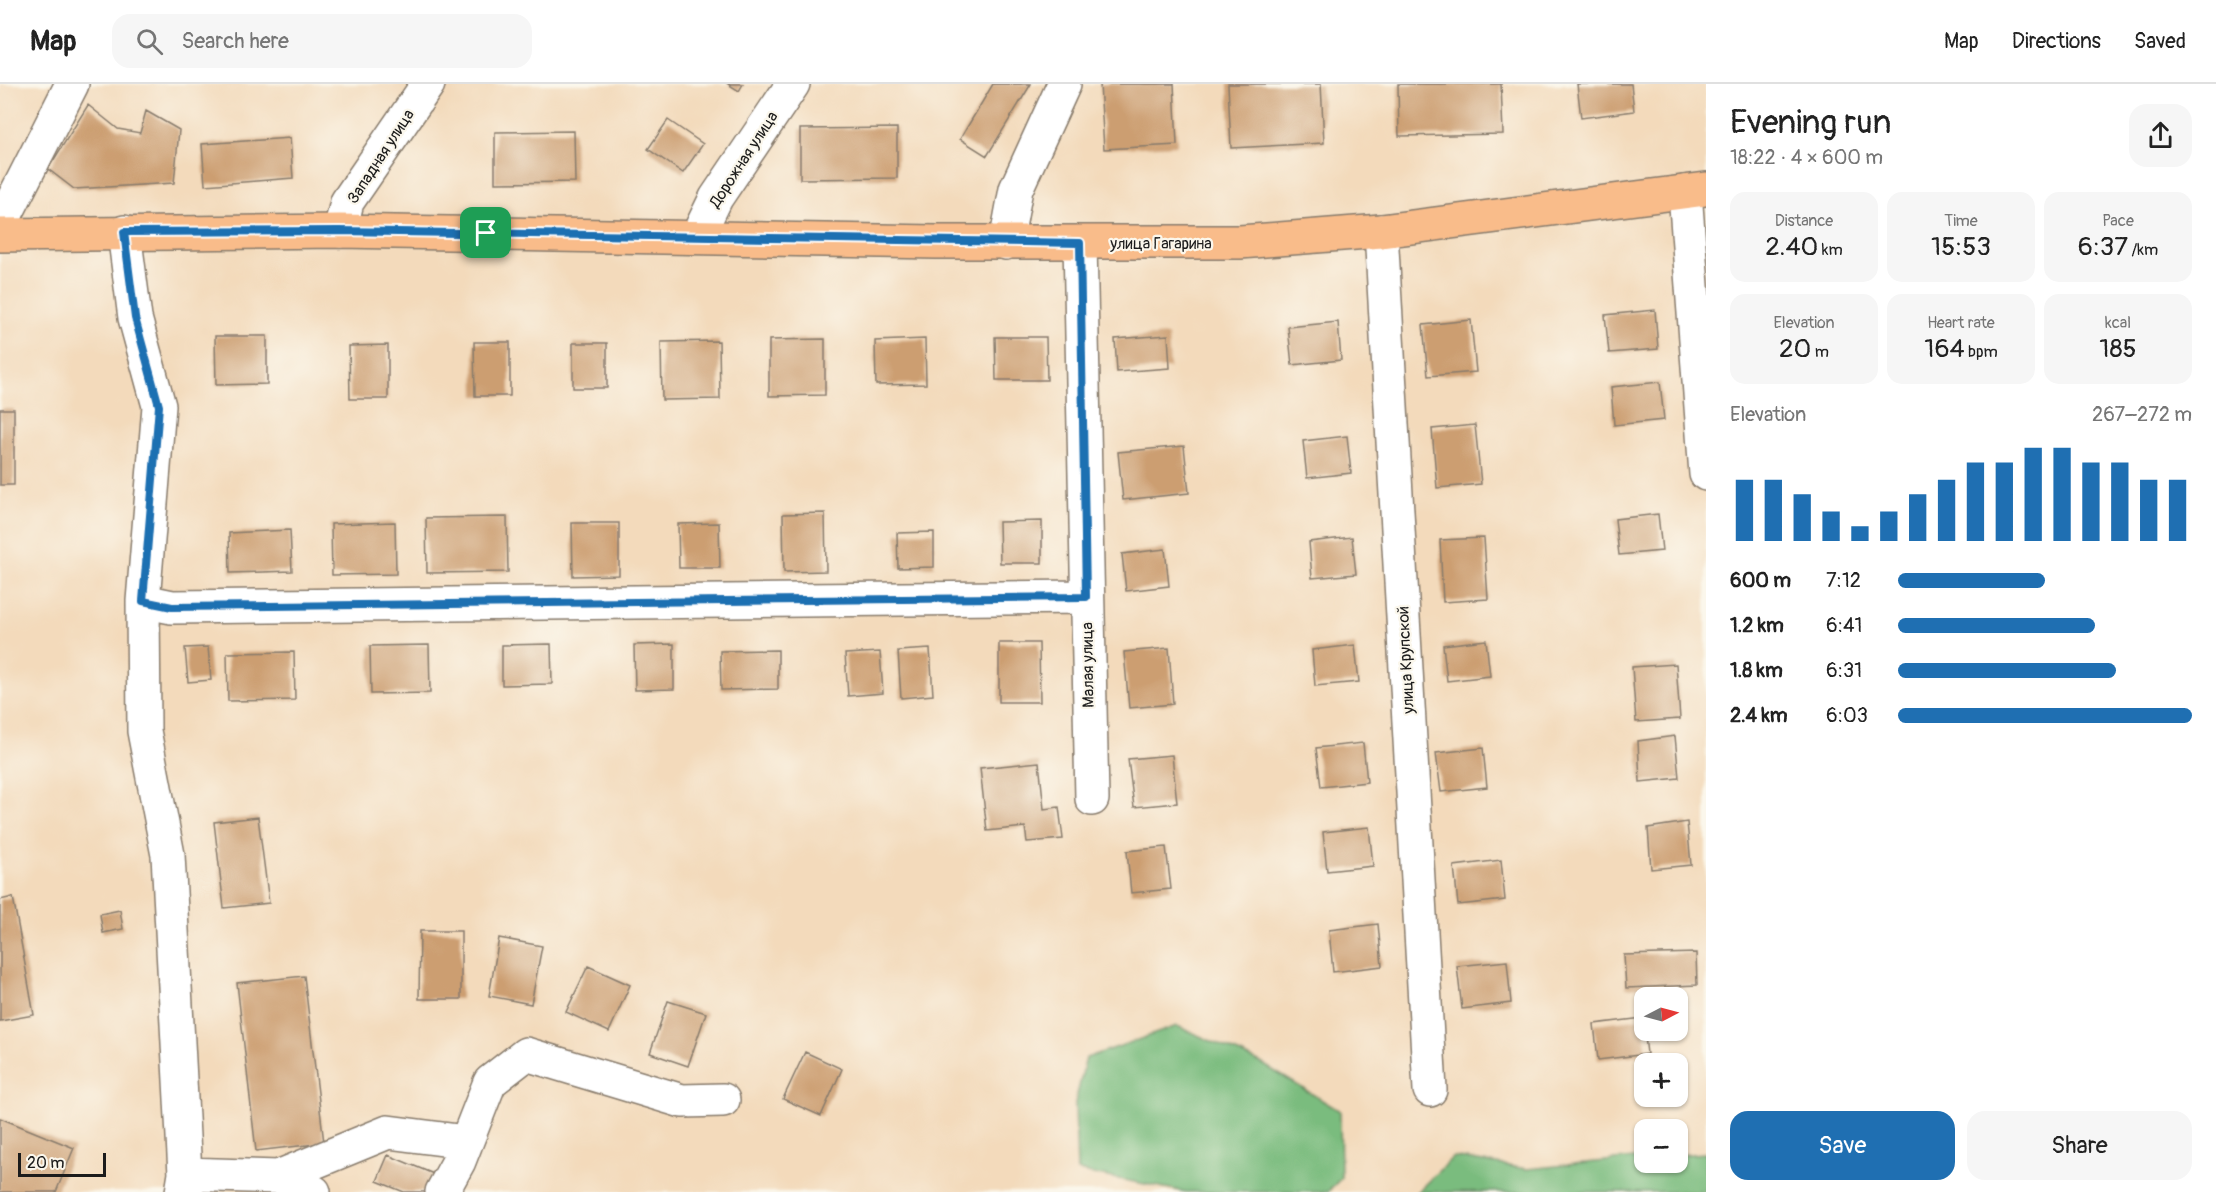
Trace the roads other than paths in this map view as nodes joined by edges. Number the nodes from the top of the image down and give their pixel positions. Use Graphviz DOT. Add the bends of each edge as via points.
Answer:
graph roads {
  1 [pos="72,84"];
  2 [pos="428,84"];
  3 [pos="793,84"];
  4 [pos="1064,84"];
  5 [pos="1695,190"];
  6 [pos="0,226"];
  7 [pos="339,231"];
  8 [pos="1381,231"];
  9 [pos="124,232"];
  10 [pos="0,235"];
  11 [pos="697,237"];
  12 [pos="1006,243"];
  13 [pos="1080,243"];
  14 [pos="1699,257"];
  15 [pos="1706,474"];
  16 [pos="1086,597"];
  17 [pos="143,601"];
  18 [pos="1092,799"];
  19 [pos="1430,1090"];
  20 [pos="723,1100"];
  21 [pos="466,1142"];
  22 [pos="278,1177"];
  23 [pos="184,1183"];
  24 [pos="314,1192"];
  25 [pos="442,1192"];
  1 -- 6 [label="street"];
  2 -- 7 [label="street, Западная улица" via="347,202"];
  3 -- 11 [label="street, Дорожная улица" via="716,198"];
  4 -- 12 [label="street" via="1016,189"];
  5 -- 8 [label="main road, улица Гагарина"];
  5 -- 14 [label="street"];
  7 -- 9 [label="main road, улица Гагарина"];
  7 -- 11 [label="main road, улица Гагарина"];
  8 -- 13 [label="main road, улица Гагарина" via="1240,242"];
  8 -- 19 [label="street, улица Крупской"];
  9 -- 10 [label="main road, улица Гагарина"];
  9 -- 17 [label="street" via="135,318 159,406"];
  11 -- 12 [label="main road, улица Гагарина"];
  12 -- 13 [label="main road, улица Гагарина"];
  13 -- 16 [label="street, Малая улица"];
  14 -- 15 [label="street"];
  16 -- 17 [label="street" via="172,607"];
  16 -- 18 [label="street, Малая улица"];
  17 -- 23 [label="street" via="144,731 168,855"];
  20 -- 21 [label="street" via="682,1101 526,1054 490,1082"];
  21 -- 22 [label="street" via="388,1132"];
  21 -- 25 [label="street"];
  22 -- 23 [label="street"];
  22 -- 24 [label="street"];
}
